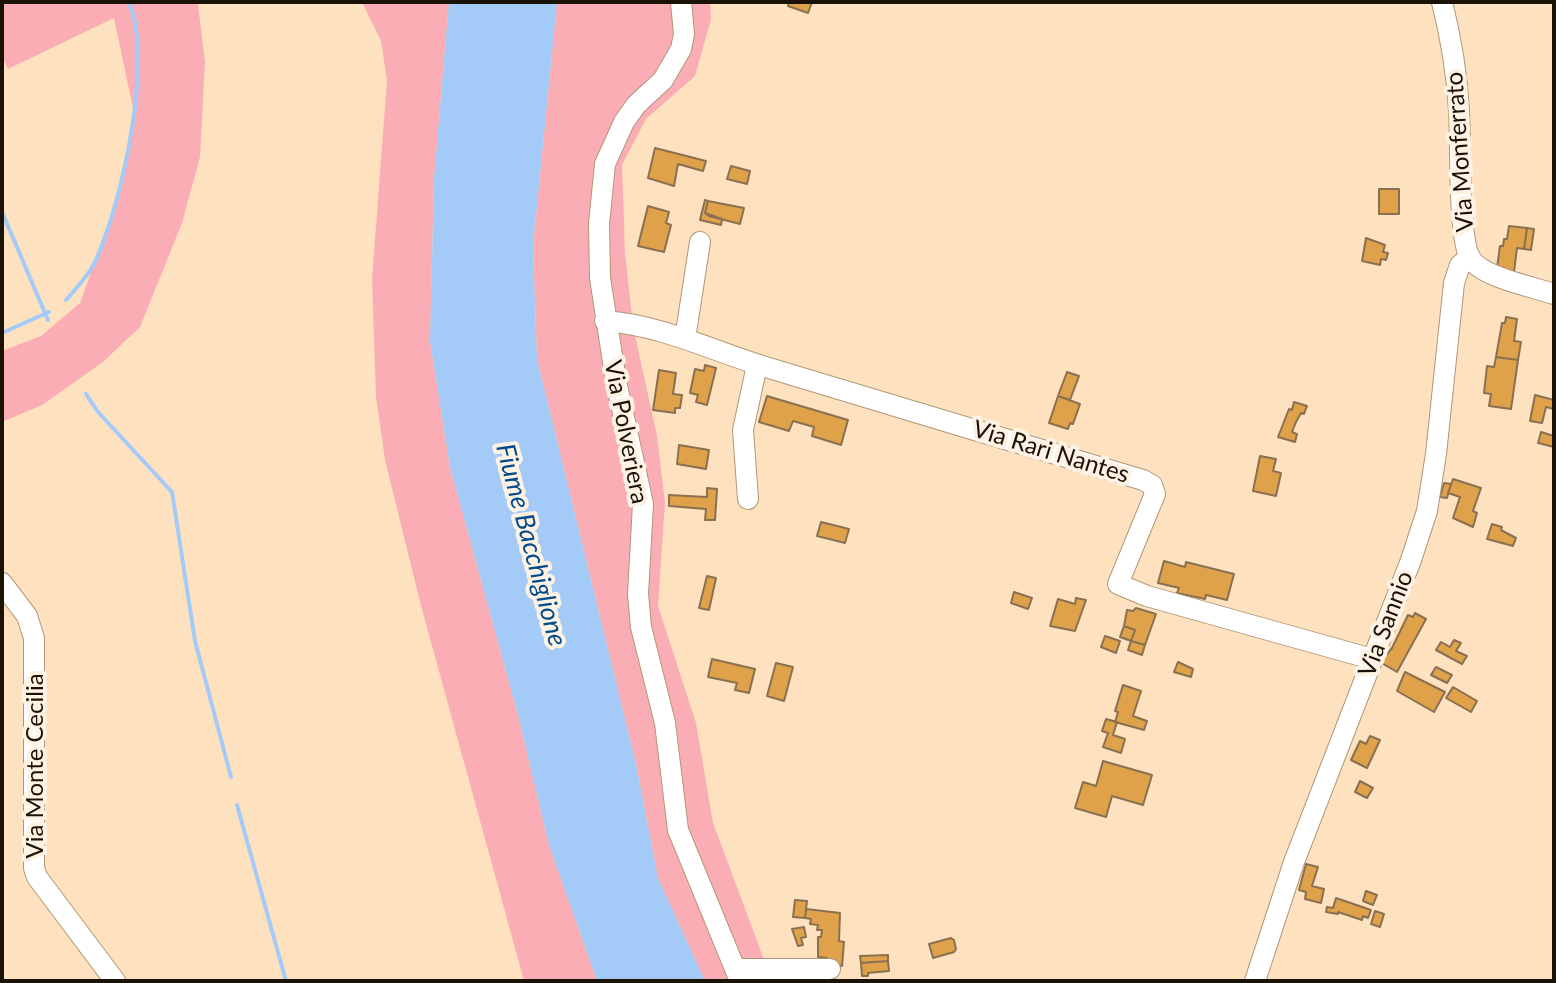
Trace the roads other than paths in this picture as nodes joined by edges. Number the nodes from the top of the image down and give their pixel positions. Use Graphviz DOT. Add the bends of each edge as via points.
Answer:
graph roads {
  1 [pos="681,2"];
  2 [pos="1442,2"];
  3 [pos="700,242"];
  4 [pos="1470,257"];
  5 [pos="1554,294"];
  6 [pos="605,321"];
  7 [pos="685,339"];
  8 [pos="757,365"];
  9 [pos="748,499"];
  10 [pos="2,583"];
  11 [pos="1372,659"];
  12 [pos="830,969"];
  13 [pos="738,975"];
  14 [pos="115,981"];
  15 [pos="1255,981"];
  1 -- 6 [label="street, Via Polveriera" via="681,49 663,80 624,122 605,164 599,224"];
  2 -- 4 [label="street, Via Monferrato" via="1459,108 1464,233"];
  3 -- 7 [label="street"];
  4 -- 5 [label="street, Via Monferrato" via="1493,274"];
  4 -- 11 [label="street, Via Sannio" via="1460,265 1454,283 1427,511"];
  6 -- 7 [label="street, Via Rari Nantes"];
  6 -- 13 [label="street, Via Polveriera" via="643,504 641,627 665,723 678,830"];
  7 -- 8 [label="street, Via Rari Nantes"];
  8 -- 9 [label="street" via="743,430"];
  8 -- 11 [label="street, Via Rari Nantes" via="1143,480 1155,494 1118,584"];
  10 -- 14 [label="street, Via Monte Cecilia" via="27,616 34,638 34,868"];
  11 -- 15 [label="street, Via Sannio"];
  12 -- 13 [label="street, Via Polveriera"];
}
